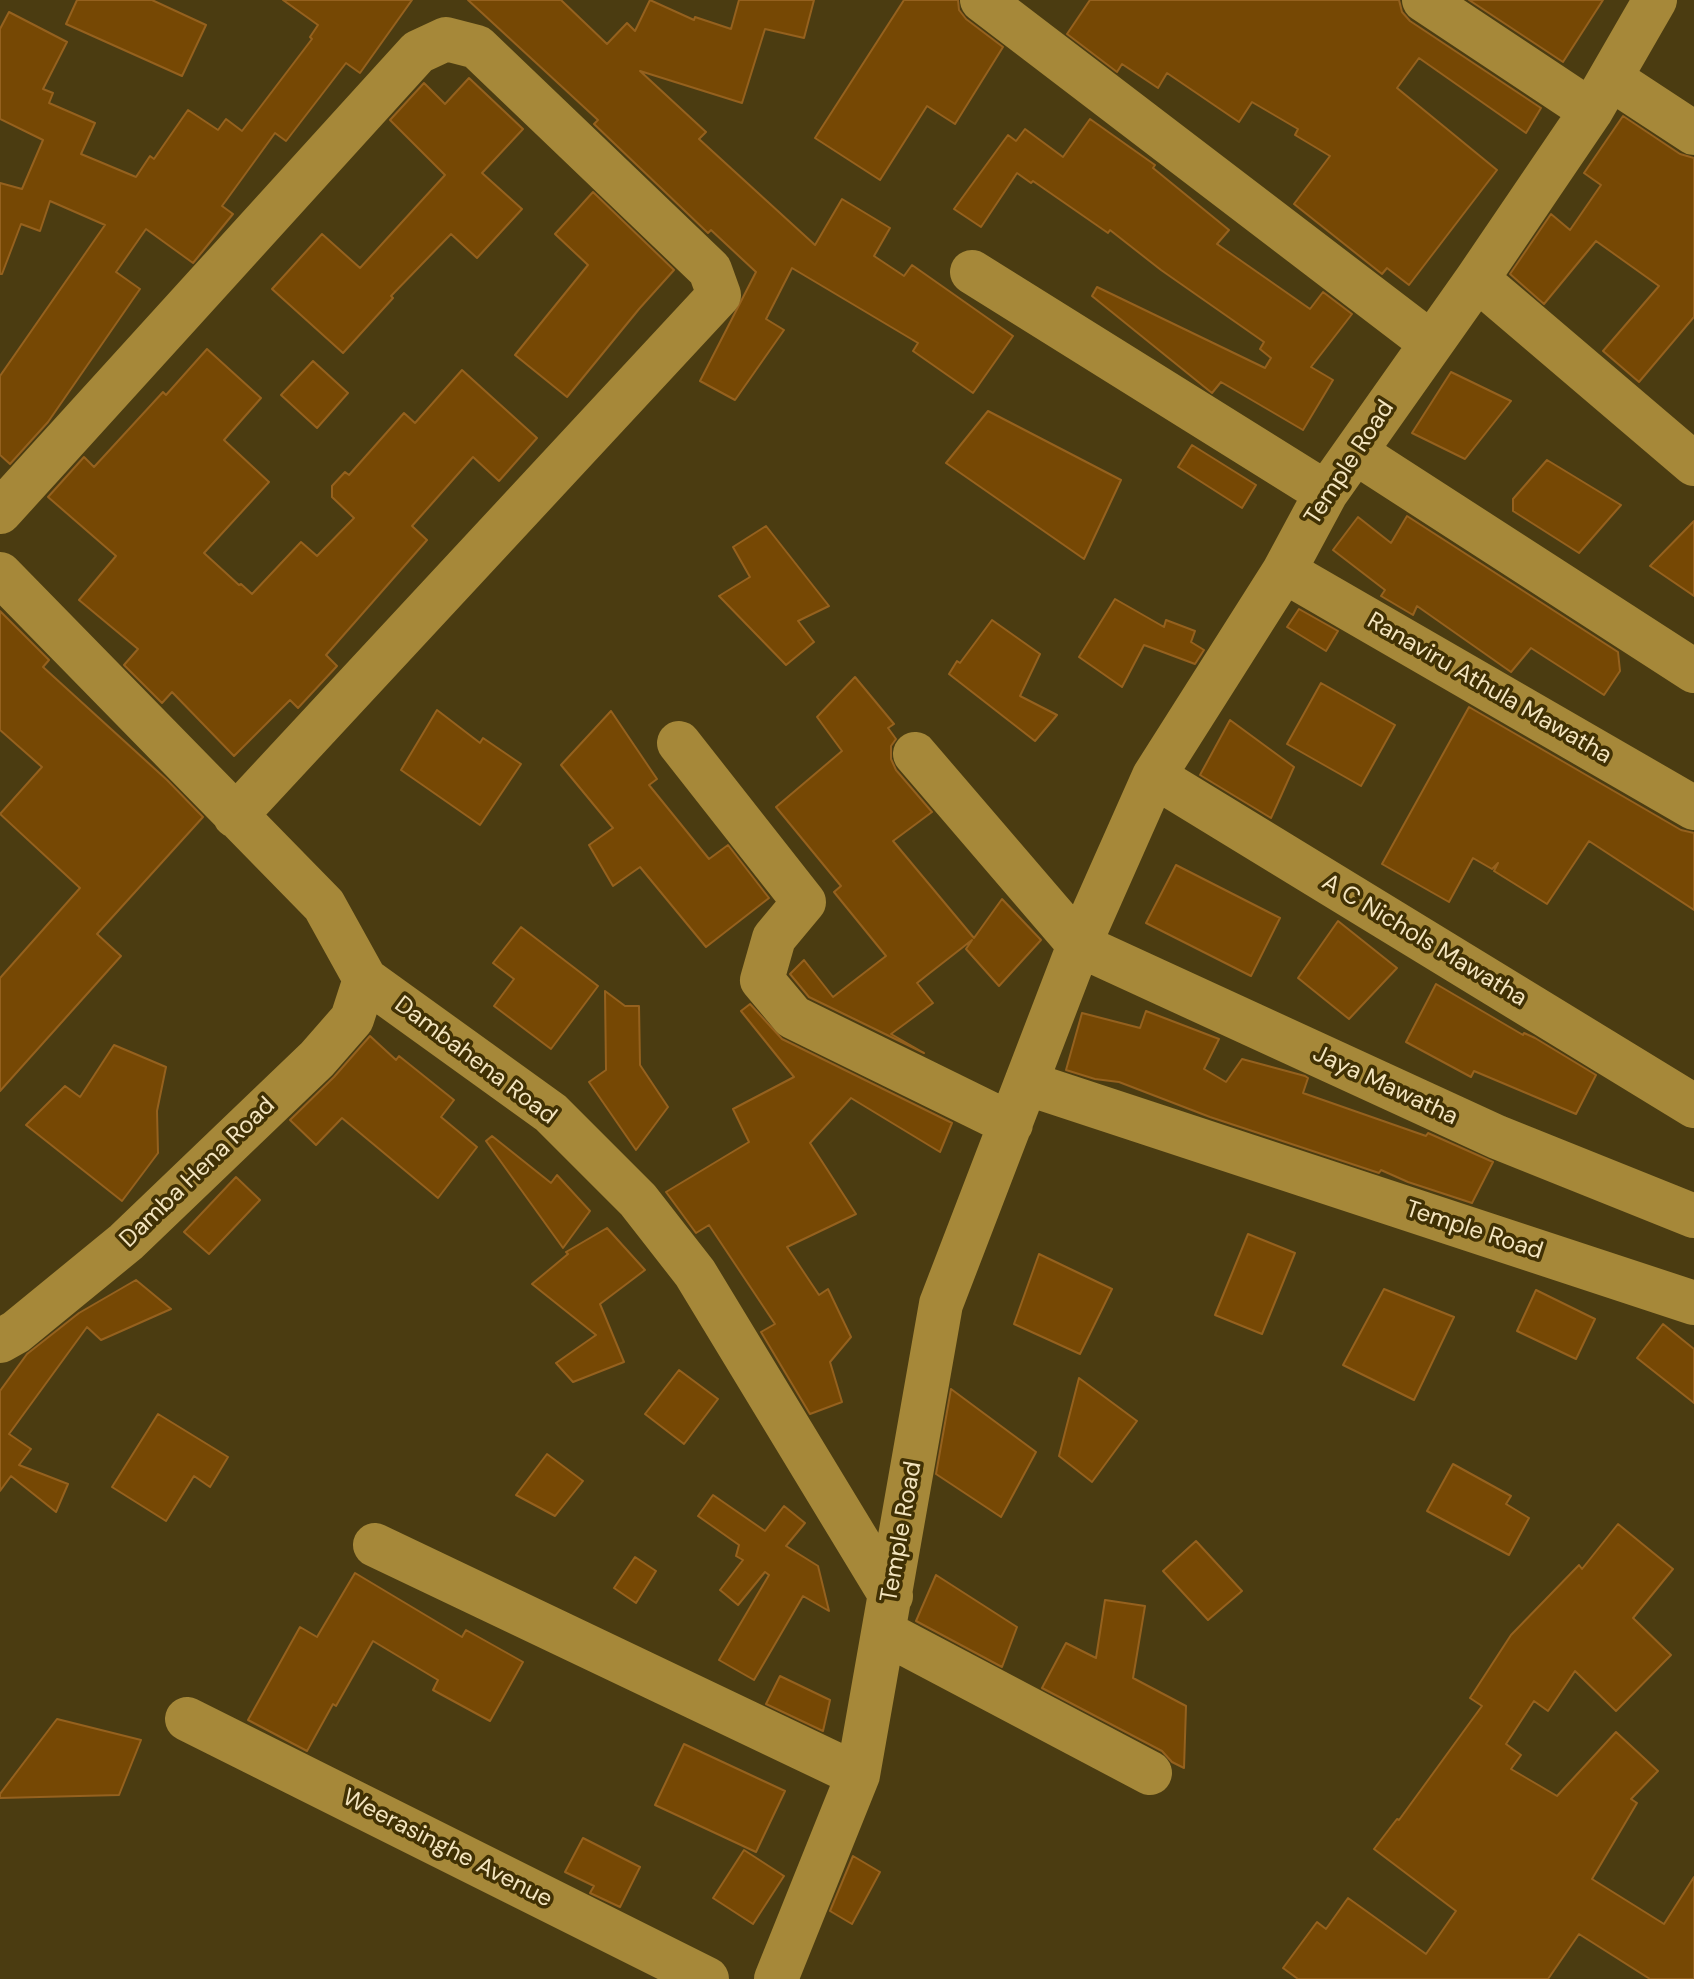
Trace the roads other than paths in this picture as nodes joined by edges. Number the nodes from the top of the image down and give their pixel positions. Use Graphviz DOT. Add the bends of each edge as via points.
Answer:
graph roads {
  1 [pos="982,0"];
  2 [pos="1424,0"];
  3 [pos="1655,0"];
  4 [pos="1600,94"];
  5 [pos="1694,133"];
  6 [pos="972,272"];
  7 [pos="1477,279"];
  8 [pos="1431,343"];
  9 [pos="1355,452"];
  10 [pos="1694,464"];
  11 [pos="1326,493"];
  12 [pos="0,512"];
  13 [pos="1284,571"];
  14 [pos="0,574"];
  15 [pos="1694,671"];
  16 [pos="679,743"];
  17 [pos="915,754"];
  18 [pos="1154,776"];
  19 [pos="1694,808"];
  20 [pos="235,816"];
  21 [pos="1079,945"];
  22 [pos="365,979"];
  23 [pos="1026,1083"];
  24 [pos="1694,1106"];
  25 [pos="1011,1124"];
  26 [pos="1694,1216"];
  27 [pos="1694,1303"];
  28 [pos="0,1341"];
  29 [pos="375,1545"];
  30 [pos="888,1614"];
  31 [pos="187,1719"];
  32 [pos="1150,1773"];
  33 [pos="858,1775"];
  34 [pos="707,1979"];
  35 [pos="776,1979"];
  1 -- 8 [label="street"];
  2 -- 4 [label="street"];
  3 -- 4 [label="street, Temple Road"];
  4 -- 5 [label="street"];
  4 -- 7 [label="street, Temple Road"];
  6 -- 11 [label="street"];
  7 -- 8 [label="street, Temple Road"];
  7 -- 10 [label="street"];
  8 -- 9 [label="street, Temple Road"];
  9 -- 11 [label="street, Temple Road"];
  9 -- 15 [label="street"];
  11 -- 13 [label="street, Temple Road"];
  12 -- 20 [label="street" via="418,52 446,39 477,47 710,270 719,295"];
  13 -- 18 [label="street, Temple Road"];
  13 -- 19 [label="street, Ranaviru Athula Mawatha"];
  14 -- 20 [label="street, Dambahena Road"];
  16 -- 25 [label="street" via="804,902 774,938 762,980 793,1017"];
  17 -- 21 [label="street"];
  18 -- 21 [label="street, Temple Road"];
  18 -- 24 [label="street, A C Nichols Mawatha"];
  20 -- 22 [label="street, Dambahena Road" via="324,905"];
  21 -- 23 [label="street, Temple Road"];
  21 -- 26 [label="street, Jaya Mawatha" via="1497,1137"];
  22 -- 28 [label="street, Damba Hena Road" via="352,1019 317,1059 126,1242"];
  22 -- 30 [label="street, Dambahena Road" via="551,1113 638,1200 695,1273"];
  23 -- 25 [label="street, Temple Road"];
  23 -- 27 [label="street, Temple Road"];
  25 -- 30 [label="street, Temple Road" via="941,1304"];
  29 -- 33 [label="street"];
  30 -- 32 [label="street"];
  30 -- 33 [label="street, Temple Road"];
  31 -- 34 [label="street, Weerasinghe Avenue"];
  33 -- 35 [label="street, Temple Road"];
}
